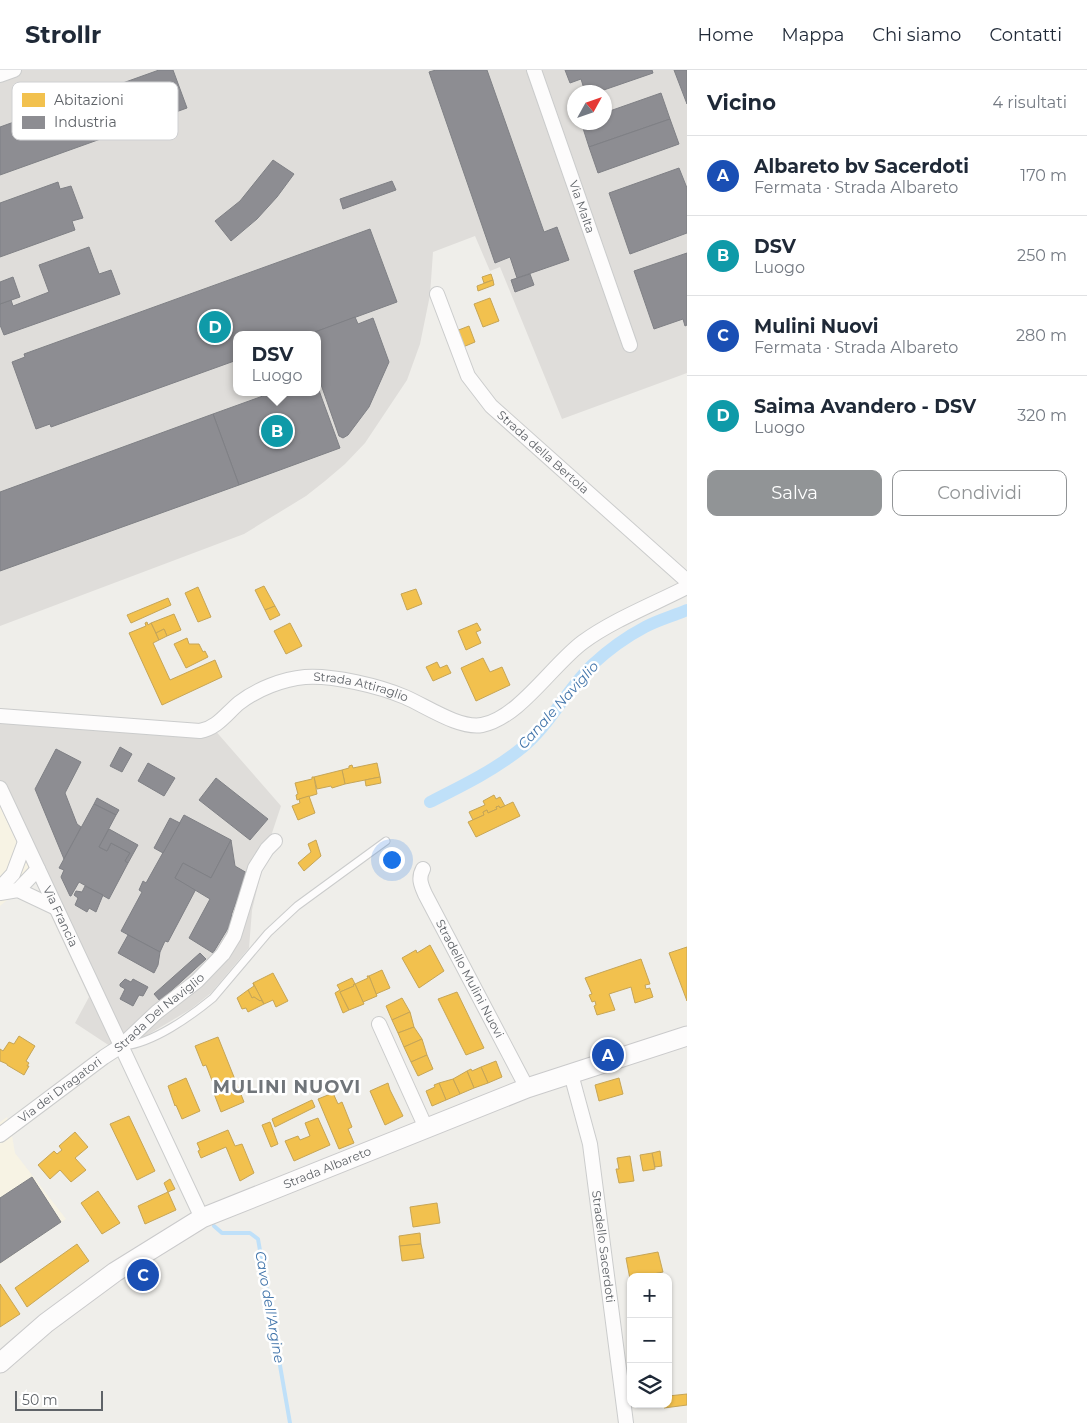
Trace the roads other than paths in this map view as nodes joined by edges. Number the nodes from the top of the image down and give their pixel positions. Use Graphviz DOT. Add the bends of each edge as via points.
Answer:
graph roads {
  1 [pos="14,70"];
  2 [pos="534,70"];
  3 [pos="0,75"];
  4 [pos="437,294"];
  5 [pos="630,345"];
  6 [pos="687,581"];
  7 [pos="687,587"];
  8 [pos="0,716"];
  9 [pos="0,788"];
  10 [pos="275,841"];
  11 [pos="386,841"];
  12 [pos="25,842"];
  13 [pos="422,868"];
  14 [pos="38,869"];
  15 [pos="13,874"];
  16 [pos="0,888"];
  17 [pos="18,890"];
  18 [pos="0,893"];
  19 [pos="56,908"];
  20 [pos="379,1024"];
  21 [pos="687,1036"];
  22 [pos="121,1046"];
  23 [pos="571,1074"];
  24 [pos="527,1088"];
  25 [pos="426,1128"];
  26 [pos="0,1135"];
  27 [pos="202,1218"];
  28 [pos="0,1363"];
  29 [pos="626,1423"];
  1 -- 3 [label="street"];
  2 -- 5 [label="street, Via Malta"];
  4 -- 6 [label="street, Strada della Bertola" via="468,376 491,406"];
  7 -- 8 [label="street, Strada Attiraglio" via="592,636 516,706 500,718 482,725 462,723 402,696 364,685 332,678 305,677 257,692 213,727 200,731"];
  9 -- 12 [label="street, Via Francia"];
  10 -- 22 [label="street, Strada Del Naviglio" via="255,868 234,936 223,954 197,981"];
  11 -- 22 [label="lane" via="297,906 268,933 213,998 147,1040"];
  12 -- 14 [label="street, Via Francia"];
  12 -- 15 [label="street"];
  13 -- 24 [label="street, Stradello Mulini Nuovi" via="420,876 425,894"];
  14 -- 15 [label="street"];
  14 -- 17 [label="street"];
  14 -- 19 [label="street, Via Francia"];
  15 -- 16 [label="street"];
  17 -- 18 [label="street"];
  17 -- 19 [label="street"];
  19 -- 22 [label="street, Via Francia"];
  20 -- 25 [label="street"];
  21 -- 23 [label="street, Strada Albareto"];
  22 -- 26 [label="street, Via dei Dragatori"];
  22 -- 27 [label="street, Strada Del Naviglio"];
  23 -- 24 [label="street, Strada Albareto"];
  23 -- 29 [label="street, Stradello Sacerdoti" via="590,1144"];
  24 -- 25 [label="street, Strada Albareto"];
  25 -- 27 [label="street, Strada Albareto"];
  27 -- 28 [label="street, Strada Albareto" via="115,1272 46,1323"];
}
